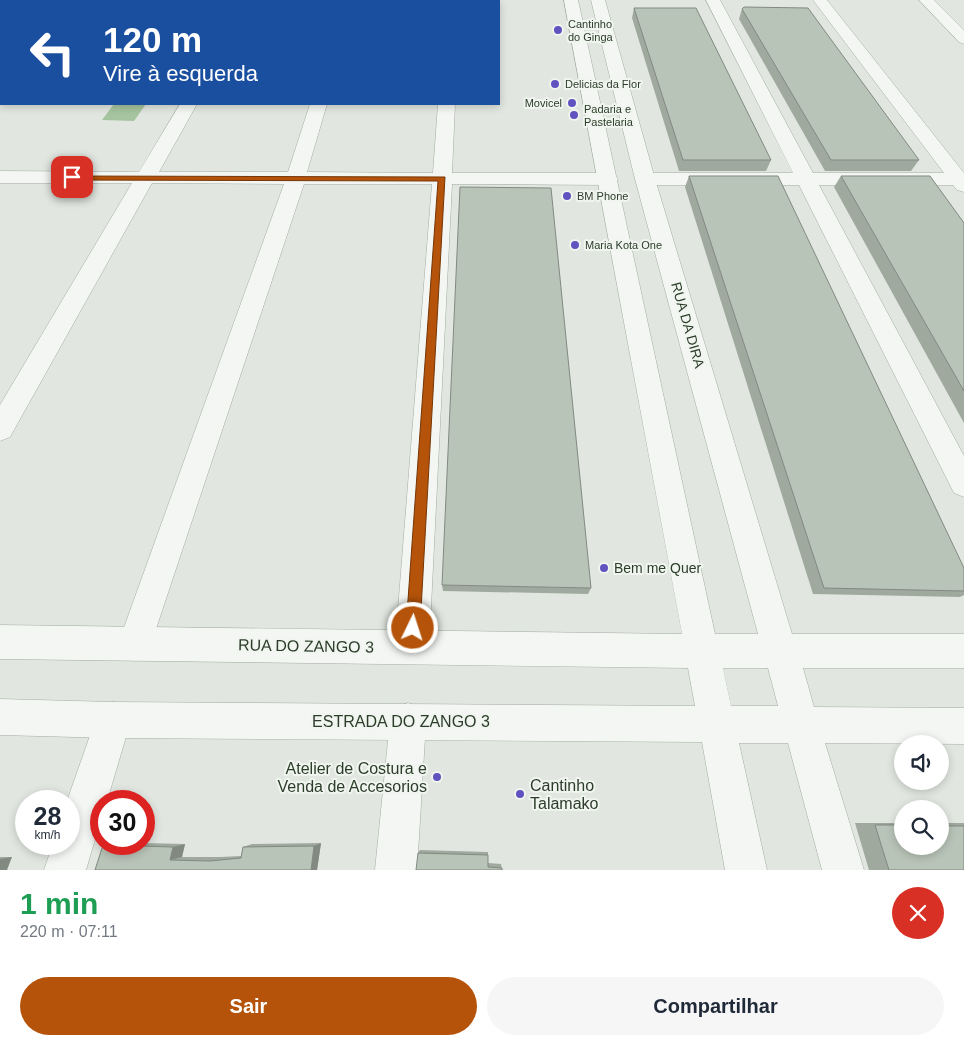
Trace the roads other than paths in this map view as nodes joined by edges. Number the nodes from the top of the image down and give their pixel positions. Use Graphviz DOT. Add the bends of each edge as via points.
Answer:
graph roads {
  1 [pos="572,0"];
  2 [pos="598,0"];
  3 [pos="713,0"];
  4 [pos="820,0"];
  5 [pos="926,0"];
  6 [pos="964,39"];
  7 [pos="187,105"];
  8 [pos="319,105"];
  9 [pos="447,105"];
  10 [pos="0,177"];
  11 [pos="145,178"];
  12 [pos="296,178"];
  13 [pos="442,178"];
  14 [pos="608,179"];
  15 [pos="646,179"];
  16 [pos="806,179"];
  17 [pos="962,181"];
  18 [pos="0,429"];
  19 [pos="964,484"];
  20 [pos="0,642"];
  21 [pos="135,644"];
  22 [pos="412,647"];
  23 [pos="781,650"];
  24 [pos="701,651"];
  25 [pos="964,651"];
  26 [pos="0,717"];
  27 [pos="113,720"];
  28 [pos="408,721"];
  29 [pos="716,723"];
  30 [pos="803,724"];
  31 [pos="964,726"];
  32 [pos="65,870"];
  33 [pos="396,870"];
  34 [pos="746,870"];
  35 [pos="843,870"];
  1 -- 14 [label="street"];
  2 -- 15 [label="street, RUA DA DIRA"];
  3 -- 16 [label="street"];
  4 -- 17 [label="street"];
  5 -- 6 [label="street"];
  7 -- 11 [label="street"];
  8 -- 12 [label="street"];
  9 -- 13 [label="street"];
  10 -- 11 [label="street"];
  11 -- 12 [label="street"];
  11 -- 18 [label="street"];
  12 -- 13 [label="street"];
  12 -- 21 [label="street"];
  13 -- 14 [label="street"];
  13 -- 22 [label="street"];
  14 -- 24 [label="street"];
  15 -- 16 [label="street"];
  15 -- 23 [label="street, RUA DA DIRA"];
  16 -- 17 [label="street"];
  16 -- 19 [label="street"];
  20 -- 21 [label="street, RUA DO ZANGO 3"];
  21 -- 22 [label="street, RUA DO ZANGO 3"];
  22 -- 24 [label="street, RUA DO ZANGO 3"];
  23 -- 24 [label="street, RUA DO ZANGO 3"];
  23 -- 25 [label="street, RUA DO ZANGO 3"];
  23 -- 30 [label="street, RUA DA DIRA"];
  24 -- 29 [label="street"];
  26 -- 27 [label="street, ESTRADA DO ZANGO 3"];
  27 -- 28 [label="street, ESTRADA DO ZANGO 3"];
  27 -- 32 [label="street"];
  28 -- 29 [label="street, ESTRADA DO ZANGO 3"];
  28 -- 33 [label="street"];
  29 -- 30 [label="street, ESTRADA DO ZANGO 3"];
  29 -- 34 [label="street"];
  30 -- 31 [label="street, ESTRADA DO ZANGO 3"];
  30 -- 35 [label="street, RUA DA DIRA"];
}
